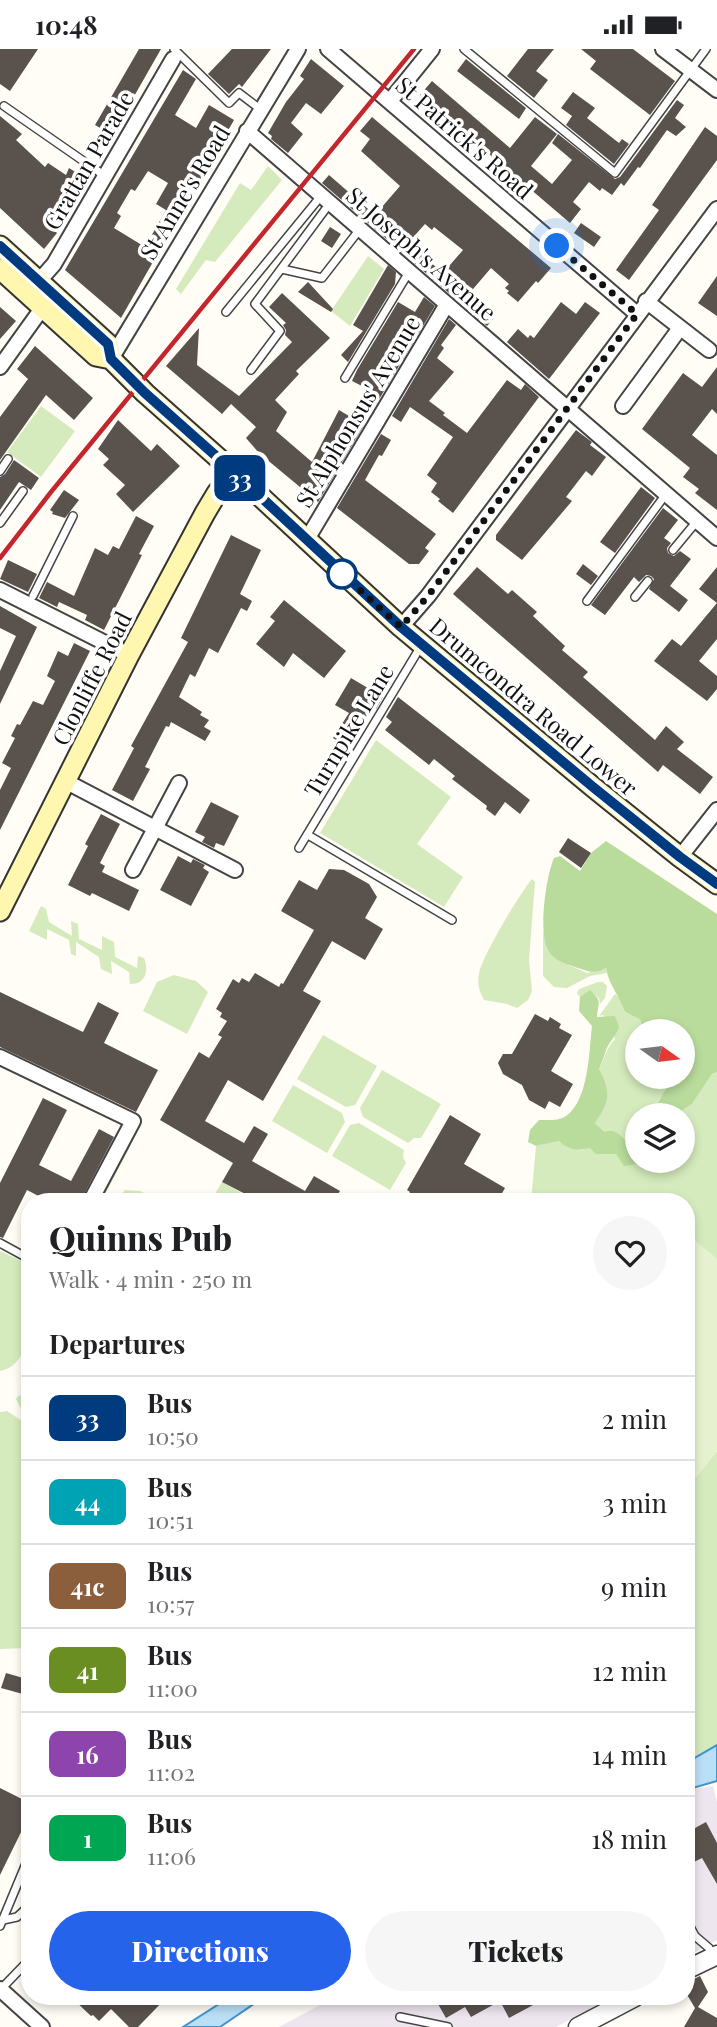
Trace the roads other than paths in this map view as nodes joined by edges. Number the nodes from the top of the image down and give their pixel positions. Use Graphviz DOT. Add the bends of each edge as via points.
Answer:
graph roads {
  1 [pos="298,49"];
  2 [pos="328,49"];
  3 [pos="432,49"];
  4 [pos="464,49"];
  5 [pos="663,49"];
  6 [pos="706,49"];
  7 [pos="174,54"];
  8 [pos="690,70"];
  9 [pos="717,90"];
  10 [pos="390,101"];
  11 [pos="4,106"];
  12 [pos="260,109"];
  13 [pos="247,131"];
  14 [pos="105,176"];
  15 [pos="326,200"];
  16 [pos="717,209"];
  17 [pos="360,229"];
  18 [pos="0,246"];
  19 [pos="0,268"];
  20 [pos="282,269"];
  21 [pos="409,272"];
  22 [pos="39,281"];
  23 [pos="646,301"];
  24 [pos="447,304"];
  25 [pos="43,307"];
  26 [pos="226,312"];
  27 [pos="637,314"];
  28 [pos="680,328"];
  29 [pos="709,350"];
  30 [pos="111,359"];
  31 [pos="0,367"];
  32 [pos="251,370"];
  33 [pos="345,379"];
  34 [pos="623,406"];
  35 [pos="568,409"];
  36 [pos="8,459"];
  37 [pos="0,471"];
  38 [pos="234,472"];
  39 [pos="23,491"];
  40 [pos="666,494"];
  41 [pos="73,516"];
  42 [pos="697,521"];
  43 [pos="0,523"];
  44 [pos="717,538"];
  45 [pos="306,541"];
  46 [pos="673,550"];
  47 [pos="648,581"];
  48 [pos="0,590"];
  49 [pos="33,596"];
  50 [pos="635,597"];
  51 [pos="587,601"];
  52 [pos="401,627"];
  53 [pos="421,645"];
  54 [pos="129,655"];
  55 [pos="65,781"];
  56 [pos="179,783"];
  57 [pos="717,810"];
  58 [pos="155,828"];
  59 [pos="308,835"];
  60 [pos="299,848"];
  61 [pos="680,857"];
  62 [pos="133,870"];
  63 [pos="235,870"];
  64 [pos="717,884"];
  65 [pos="0,911"];
  66 [pos="452,920"];
  67 [pos="0,1057"];
  68 [pos="95,1193"];
  69 [pos="0,1243"];
  70 [pos="21,1254"];
  71 [pos="21,1876"];
  72 [pos="21,1913"];
  73 [pos="2,1923"];
  74 [pos="695,1935"];
  75 [pos="715,1955"];
  76 [pos="695,1965"];
  77 [pos="21,1968"];
  78 [pos="0,1989"];
  79 [pos="620,2005"];
  80 [pos="400,2017"];
  81 [pos="41,2027"];
  82 [pos="448,2027"];
  83 [pos="578,2027"];
  1 -- 12 [label="street, St Anne's Road"];
  2 -- 10 [label="street, St Patrick's Road"];
  3 -- 10 [label="street"];
  4 -- 8 [label="lane" via="615,173"];
  5 -- 8 [label="street"];
  6 -- 8 [label="lane"];
  7 -- 12 [label="lane" via="229,103 239,93"];
  7 -- 14 [label="street, Grattan Parade"];
  8 -- 9 [label="street"];
  10 -- 27 [label="street, St Patrick's Road"];
  11 -- 14 [label="lane"];
  12 -- 13 [label="street, St Anne's Road"];
  13 -- 15 [label="street, St Joseph's Avenue"];
  13 -- 30 [label="street, St Anne's Road"];
  14 -- 22 [label="street, Grattan Parade" via="54,264"];
  15 -- 17 [label="street, St Joseph's Avenue"];
  15 -- 20 [label="lane"];
  15 -- 26 [label="lane"];
  16 -- 23 [label="street"];
  17 -- 20 [label="lane" via="322,278"];
  17 -- 21 [label="street, St Joseph's Avenue"];
  18 -- 22 [label="main road, Drumcondra Road Lower"];
  19 -- 25 [label="main road, Drumcondra Road Lower"];
  20 -- 32 [label="lane" via="255,304 280,331"];
  21 -- 24 [label="street, St Joseph's Avenue"];
  21 -- 33 [label="lane"];
  22 -- 30 [label="main road, Drumcondra Road Lower" via="108,344"];
  23 -- 27 [label="street"];
  23 -- 28 [label="street"];
  24 -- 35 [label="street, St Joseph's Avenue"];
  24 -- 45 [label="street, St Alphonsus' Avenue"];
  25 -- 30 [label="main road, Drumcondra Road Lower" via="96,356"];
  25 -- 31 [label="street"];
  27 -- 35 [label="street"];
  28 -- 29 [label="street"];
  28 -- 34 [label="street"];
  30 -- 38 [label="main road, Drumcondra Road Lower"];
  35 -- 40 [label="street, St Joseph's Avenue"];
  35 -- 52 [label="street"];
  36 -- 37 [label="lane"];
  38 -- 45 [label="main road, Drumcondra Road Lower"];
  38 -- 54 [label="main road, Clonliffe Road" via="205,513"];
  39 -- 43 [label="lane"];
  40 -- 42 [label="street, St Joseph's Avenue"];
  40 -- 51 [label="lane"];
  41 -- 49 [label="lane"];
  42 -- 44 [label="street, St Joseph's Avenue"];
  42 -- 46 [label="lane"];
  45 -- 52 [label="main road, Drumcondra Road Lower"];
  47 -- 50 [label="lane"];
  48 -- 54 [label="street"];
  52 -- 53 [label="main road, Drumcondra Road Lower"];
  53 -- 59 [label="lane, Turnpike Lane"];
  53 -- 61 [label="main road, Drumcondra Road Lower"];
  54 -- 55 [label="main road, Clonliffe Road"];
  55 -- 58 [label="street"];
  55 -- 65 [label="main road, Clonliffe Road"];
  56 -- 58 [label="street"];
  57 -- 61 [label="street"];
  58 -- 62 [label="street"];
  58 -- 63 [label="street"];
  59 -- 60 [label="lane, Turnpike Lane"];
  59 -- 66 [label="lane"];
  61 -- 64 [label="main road, Drumcondra Road Lower"];
  67 -- 68 [label="street" via="136,1123"];
  69 -- 70 [label="lane"];
  71 -- 73 [label="lane"];
  72 -- 73 [label="lane"];
  74 -- 75 [label="lane"];
  75 -- 76 [label="street"];
  77 -- 78 [label="lane"];
  78 -- 81 [label="street"];
  79 -- 83 [label="street"];
  80 -- 82 [label="lane"];
}
